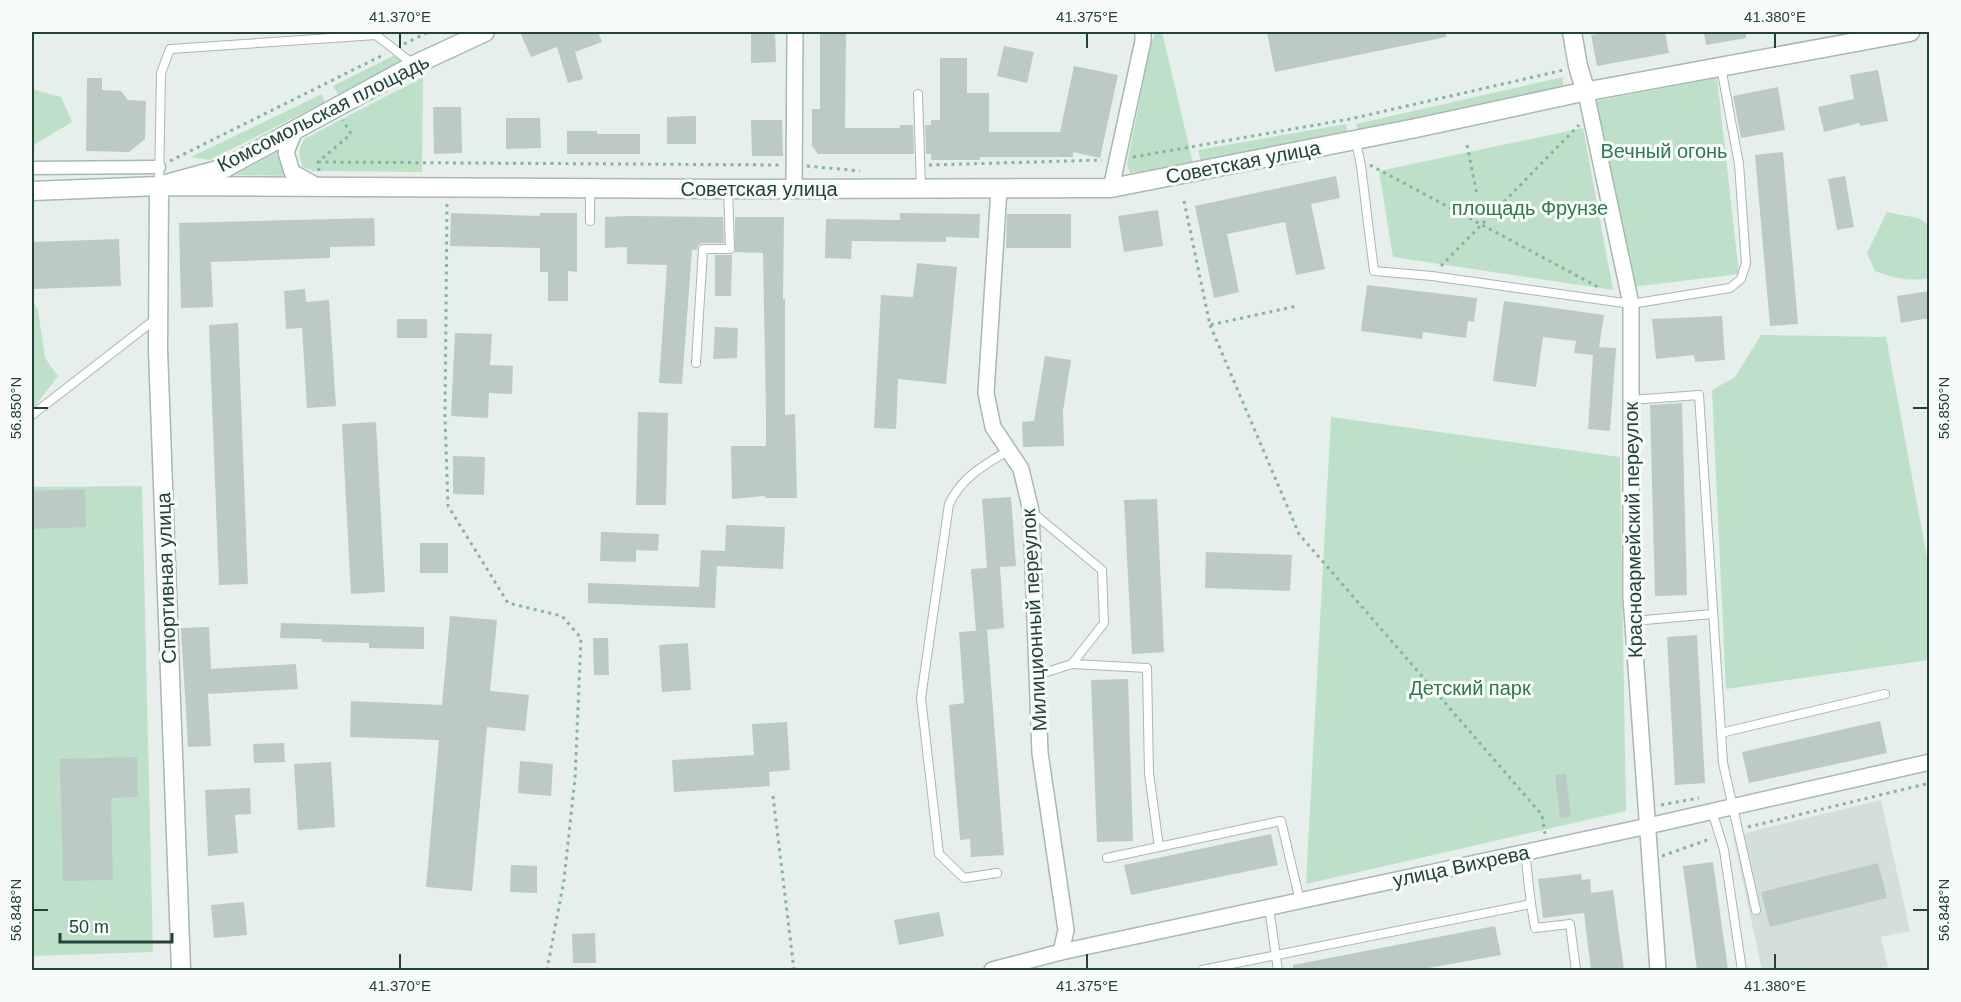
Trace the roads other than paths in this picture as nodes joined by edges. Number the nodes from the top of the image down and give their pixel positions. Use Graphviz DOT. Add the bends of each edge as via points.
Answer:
graph roads {
  1 [pos="485,32"];
  2 [pos="795,32"];
  3 [pos="1143,32"];
  4 [pos="1572,32"];
  5 [pos="1910,32"];
  6 [pos="414,65"];
  7 [pos="1720,65"];
  8 [pos="1586,93"];
  9 [pos="918,94"];
  10 [pos="295,130"];
  11 [pos="1355,140"];
  12 [pos="159,167"];
  13 [pos="32,168"];
  14 [pos="921,182"];
  15 [pos="159,186"];
  16 [pos="320,188"];
  17 [pos="1111,188"];
  18 [pos="590,189"];
  19 [pos="728,189"];
  20 [pos="794,189"];
  21 [pos="999,189"];
  22 [pos="32,191"];
  23 [pos="590,221"];
  24 [pos="1630,304"];
  25 [pos="158,317"];
  26 [pos="696,363"];
  27 [pos="1631,400"];
  28 [pos="32,415"];
  29 [pos="1009,450"];
  30 [pos="1031,511"];
  31 [pos="1713,614"];
  32 [pos="1633,621"];
  33 [pos="1072,664"];
  34 [pos="1037,675"];
  35 [pos="1885,694"];
  36 [pos="1721,733"];
  37 [pos="1929,762"];
  38 [pos="1732,807"];
  39 [pos="1712,812"];
  40 [pos="1648,826"];
  41 [pos="1160,847"];
  42 [pos="1525,852"];
  43 [pos="1107,858"];
  44 [pos="998,873"];
  45 [pos="1300,901"];
  46 [pos="1531,904"];
  47 [pos="1269,908"];
  48 [pos="1756,909"];
  49 [pos="1061,952"];
  50 [pos="1275,956"];
  51 [pos="1036,965"];
  52 [pos="181,970"];
  53 [pos="992,970"];
  54 [pos="1202,970"];
  55 [pos="1278,970"];
  56 [pos="1576,970"];
  57 [pos="1658,970"];
  58 [pos="1742,970"];
  1 -- 6 [label="street, Комсомольская площадь"];
  2 -- 20 [label="street"];
  3 -- 17 [label="street"];
  4 -- 8 [label="street"];
  5 -- 7 [label="street"];
  6 -- 10 [label="street, Комсомольская площадь"];
  6 -- 12 [label="lane" via="376,35 170,49 161,73"];
  7 -- 8 [label="street"];
  7 -- 24 [label="lane" via="1739,164 1746,263 1741,279 1730,288"];
  8 -- 11 [label="street"];
  8 -- 24 [label="street, Красноармейский переулок"];
  9 -- 14 [label="lane"];
  10 -- 15 [label="street, Комсомольская площадь" via="225,168"];
  10 -- 16 [label="street" via="286,152 292,172"];
  11 -- 17 [label="street, Советская улица"];
  11 -- 24 [label="lane" via="1374,272 1432,276"];
  12 -- 13 [label="street"];
  12 -- 15 [label="lane"];
  14 -- 20 [label="street, Советская улица"];
  14 -- 21 [label="street, Советская улица"];
  15 -- 16 [label="street, Советская улица"];
  15 -- 22 [label="street"];
  15 -- 25 [label="street, Спортивная улица"];
  16 -- 18 [label="street, Советская улица"];
  17 -- 21 [label="street, Советская улица"];
  18 -- 19 [label="street, Советская улица"];
  18 -- 23 [label="lane"];
  19 -- 20 [label="street, Советская улица"];
  19 -- 26 [label="lane" via="730,249 703,249"];
  21 -- 29 [label="street, Милиционный переулок" via="986,393 993,427"];
  24 -- 27 [label="street, Красноармейский переулок"];
  25 -- 28 [label="lane"];
  25 -- 52 [label="street, Спортивная улица"];
  27 -- 31 [label="lane" via="1699,395"];
  27 -- 32 [label="street, Красноармейский переулок"];
  29 -- 30 [label="street, Милиционный переулок" via="1021,469"];
  29 -- 44 [label="lane" via="975,470 955,491 949,504 921,698 939,854 964,878"];
  30 -- 33 [label="lane" via="1102,570 1104,623"];
  30 -- 34 [label="street, Милиционный переулок"];
  31 -- 32 [label="lane"];
  31 -- 36 [label="lane"];
  32 -- 40 [label="street, Красноармейский переулок"];
  33 -- 34 [label="lane"];
  33 -- 41 [label="lane" via="1147,668 1149,773"];
  34 -- 49 [label="street, Милиционный переулок" via="1041,753 1066,930"];
  35 -- 36 [label="lane"];
  36 -- 38 [label="lane"];
  37 -- 38 [label="street, улица Вихрева"];
  38 -- 39 [label="street, улица Вихрева"];
  38 -- 48 [label="lane"];
  39 -- 40 [label="street, улица Вихрева"];
  39 -- 58 [label="lane" via="1724,850"];
  40 -- 42 [label="street, улица Вихрева"];
  40 -- 57 [label="street, Красноармейский переулок"];
  41 -- 43 [label="lane"];
  41 -- 45 [label="lane" via="1281,821"];
  42 -- 45 [label="street, улица Вихрева"];
  42 -- 46 [label="lane"];
  45 -- 47 [label="street, улица Вихрева"];
  46 -- 50 [label="lane"];
  46 -- 56 [label="lane" via="1535,928 1570,924"];
  47 -- 49 [label="street, улица Вихрева"];
  47 -- 50 [label="lane"];
  49 -- 51 [label="street, улица Вихрева"];
  50 -- 54 [label="lane"];
  50 -- 55 [label="lane"];
  51 -- 53 [label="street, улица Вихрева"];
}
